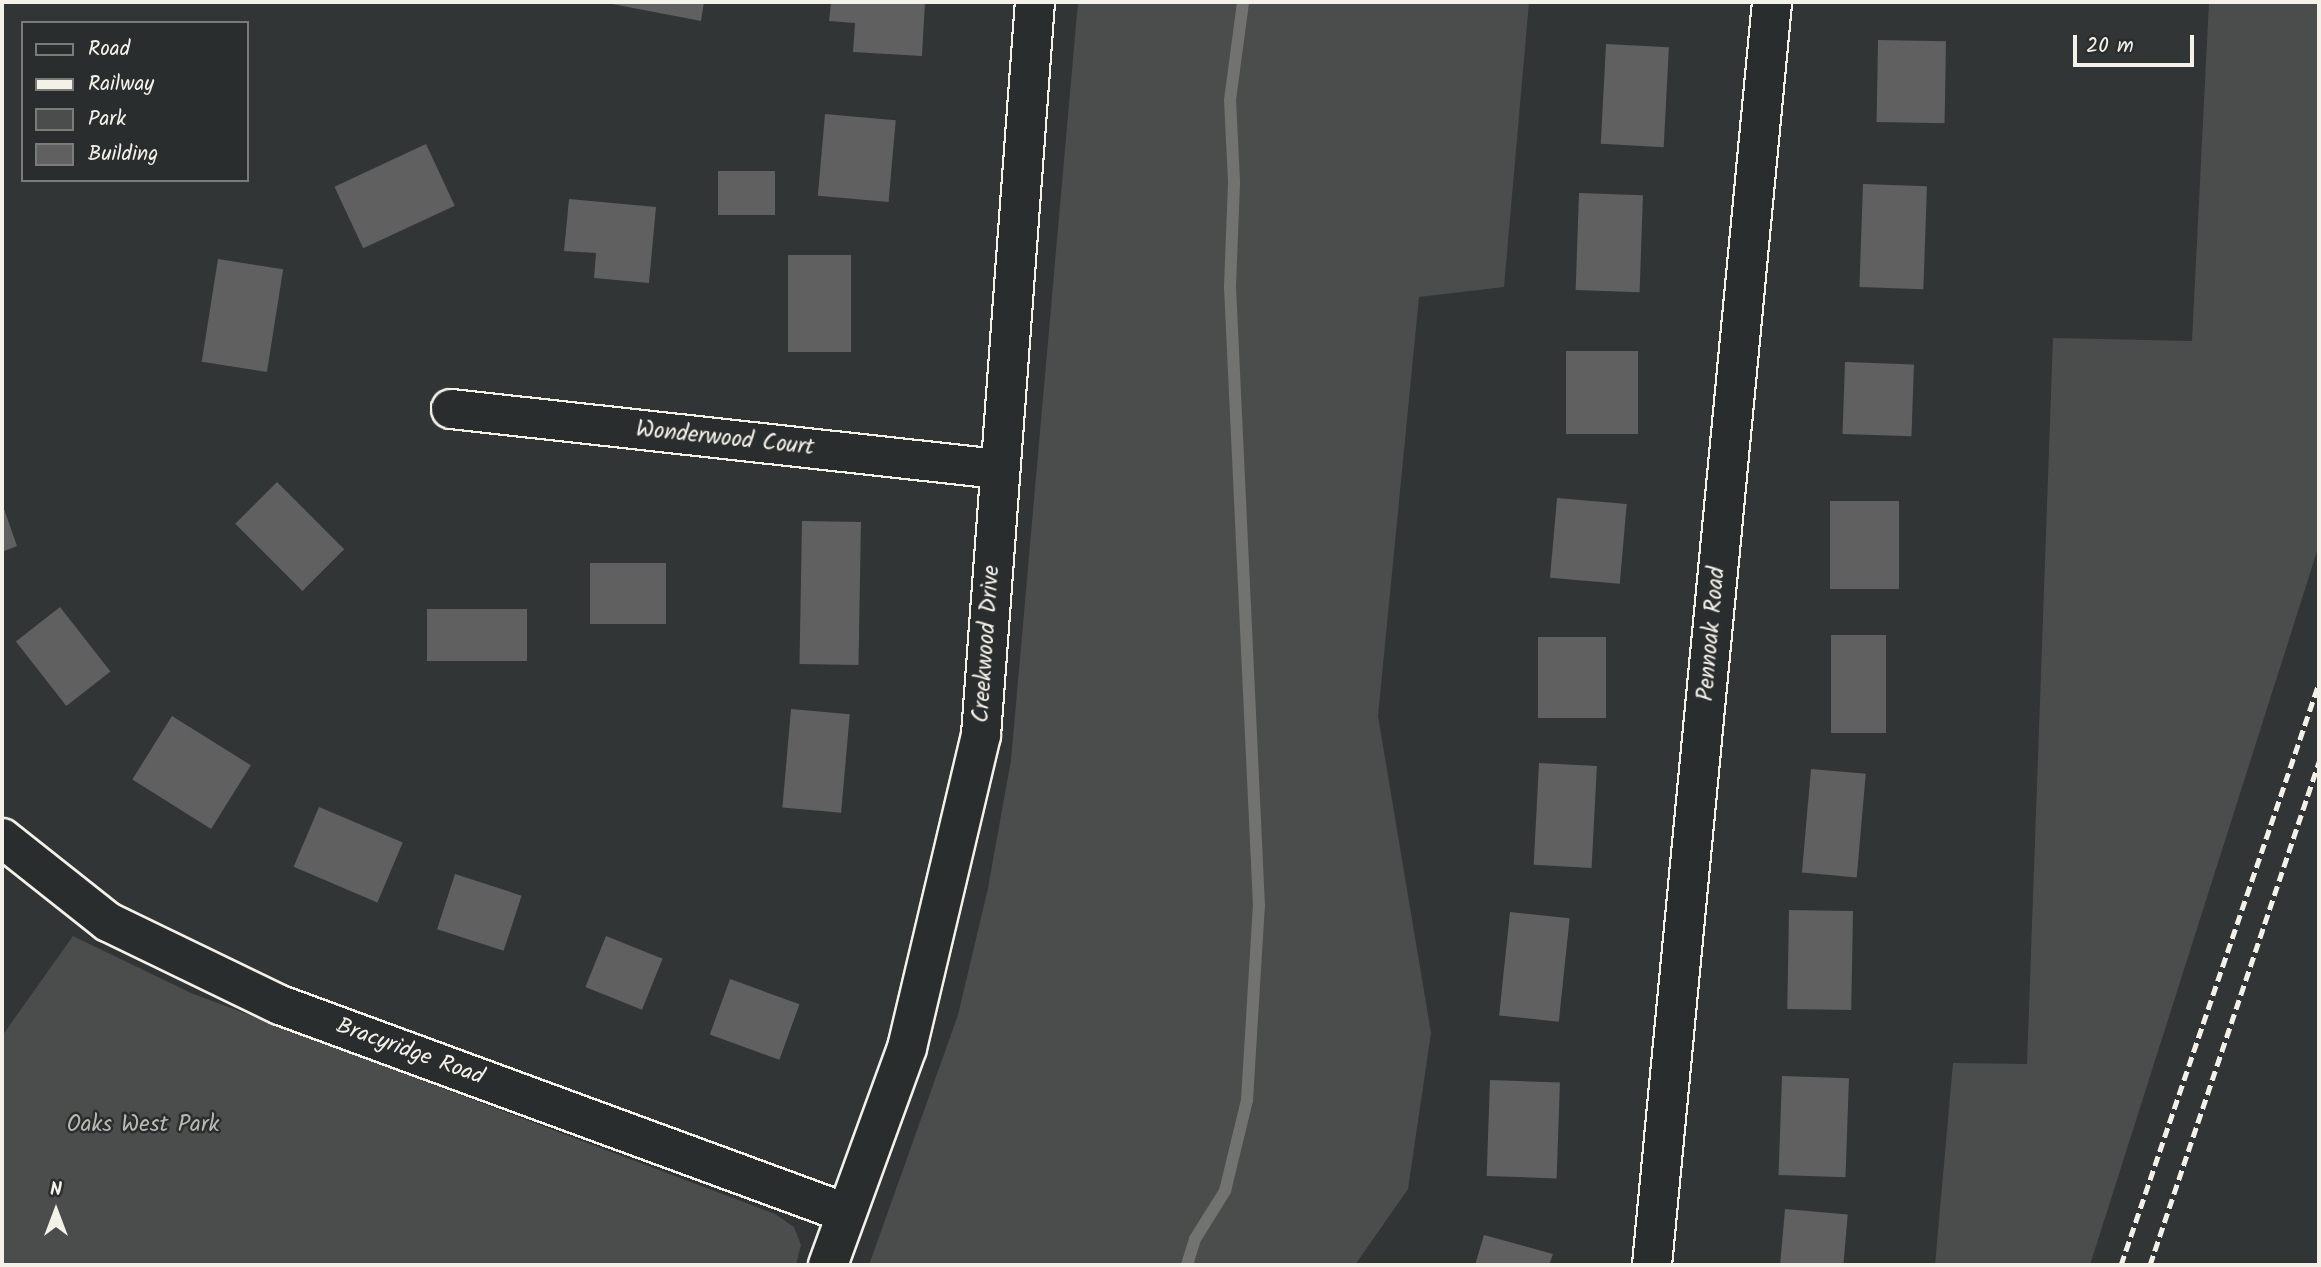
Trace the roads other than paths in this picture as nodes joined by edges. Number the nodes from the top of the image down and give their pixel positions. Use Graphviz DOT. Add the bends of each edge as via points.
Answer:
graph roads {
  1 [pos="1035,2"];
  2 [pos="1772,2"];
  3 [pos="451,409"];
  4 [pos="998,469"];
  5 [pos="2,838"];
  6 [pos="846,1213"];
  7 [pos="828,1265"];
  8 [pos="1652,1265"];
  1 -- 4 [label="street, Creekwood Drive"];
  2 -- 8 [label="street, Pennoak Road"];
  3 -- 4 [label="street, Wonderwood Court"];
  4 -- 6 [label="street, Creekwood Drive" via="981,735 907,1048"];
  5 -- 6 [label="street, Bracyridge Road" via="108,922 280,1005"];
  6 -- 7 [label="street, Creekwood Drive"];
}
